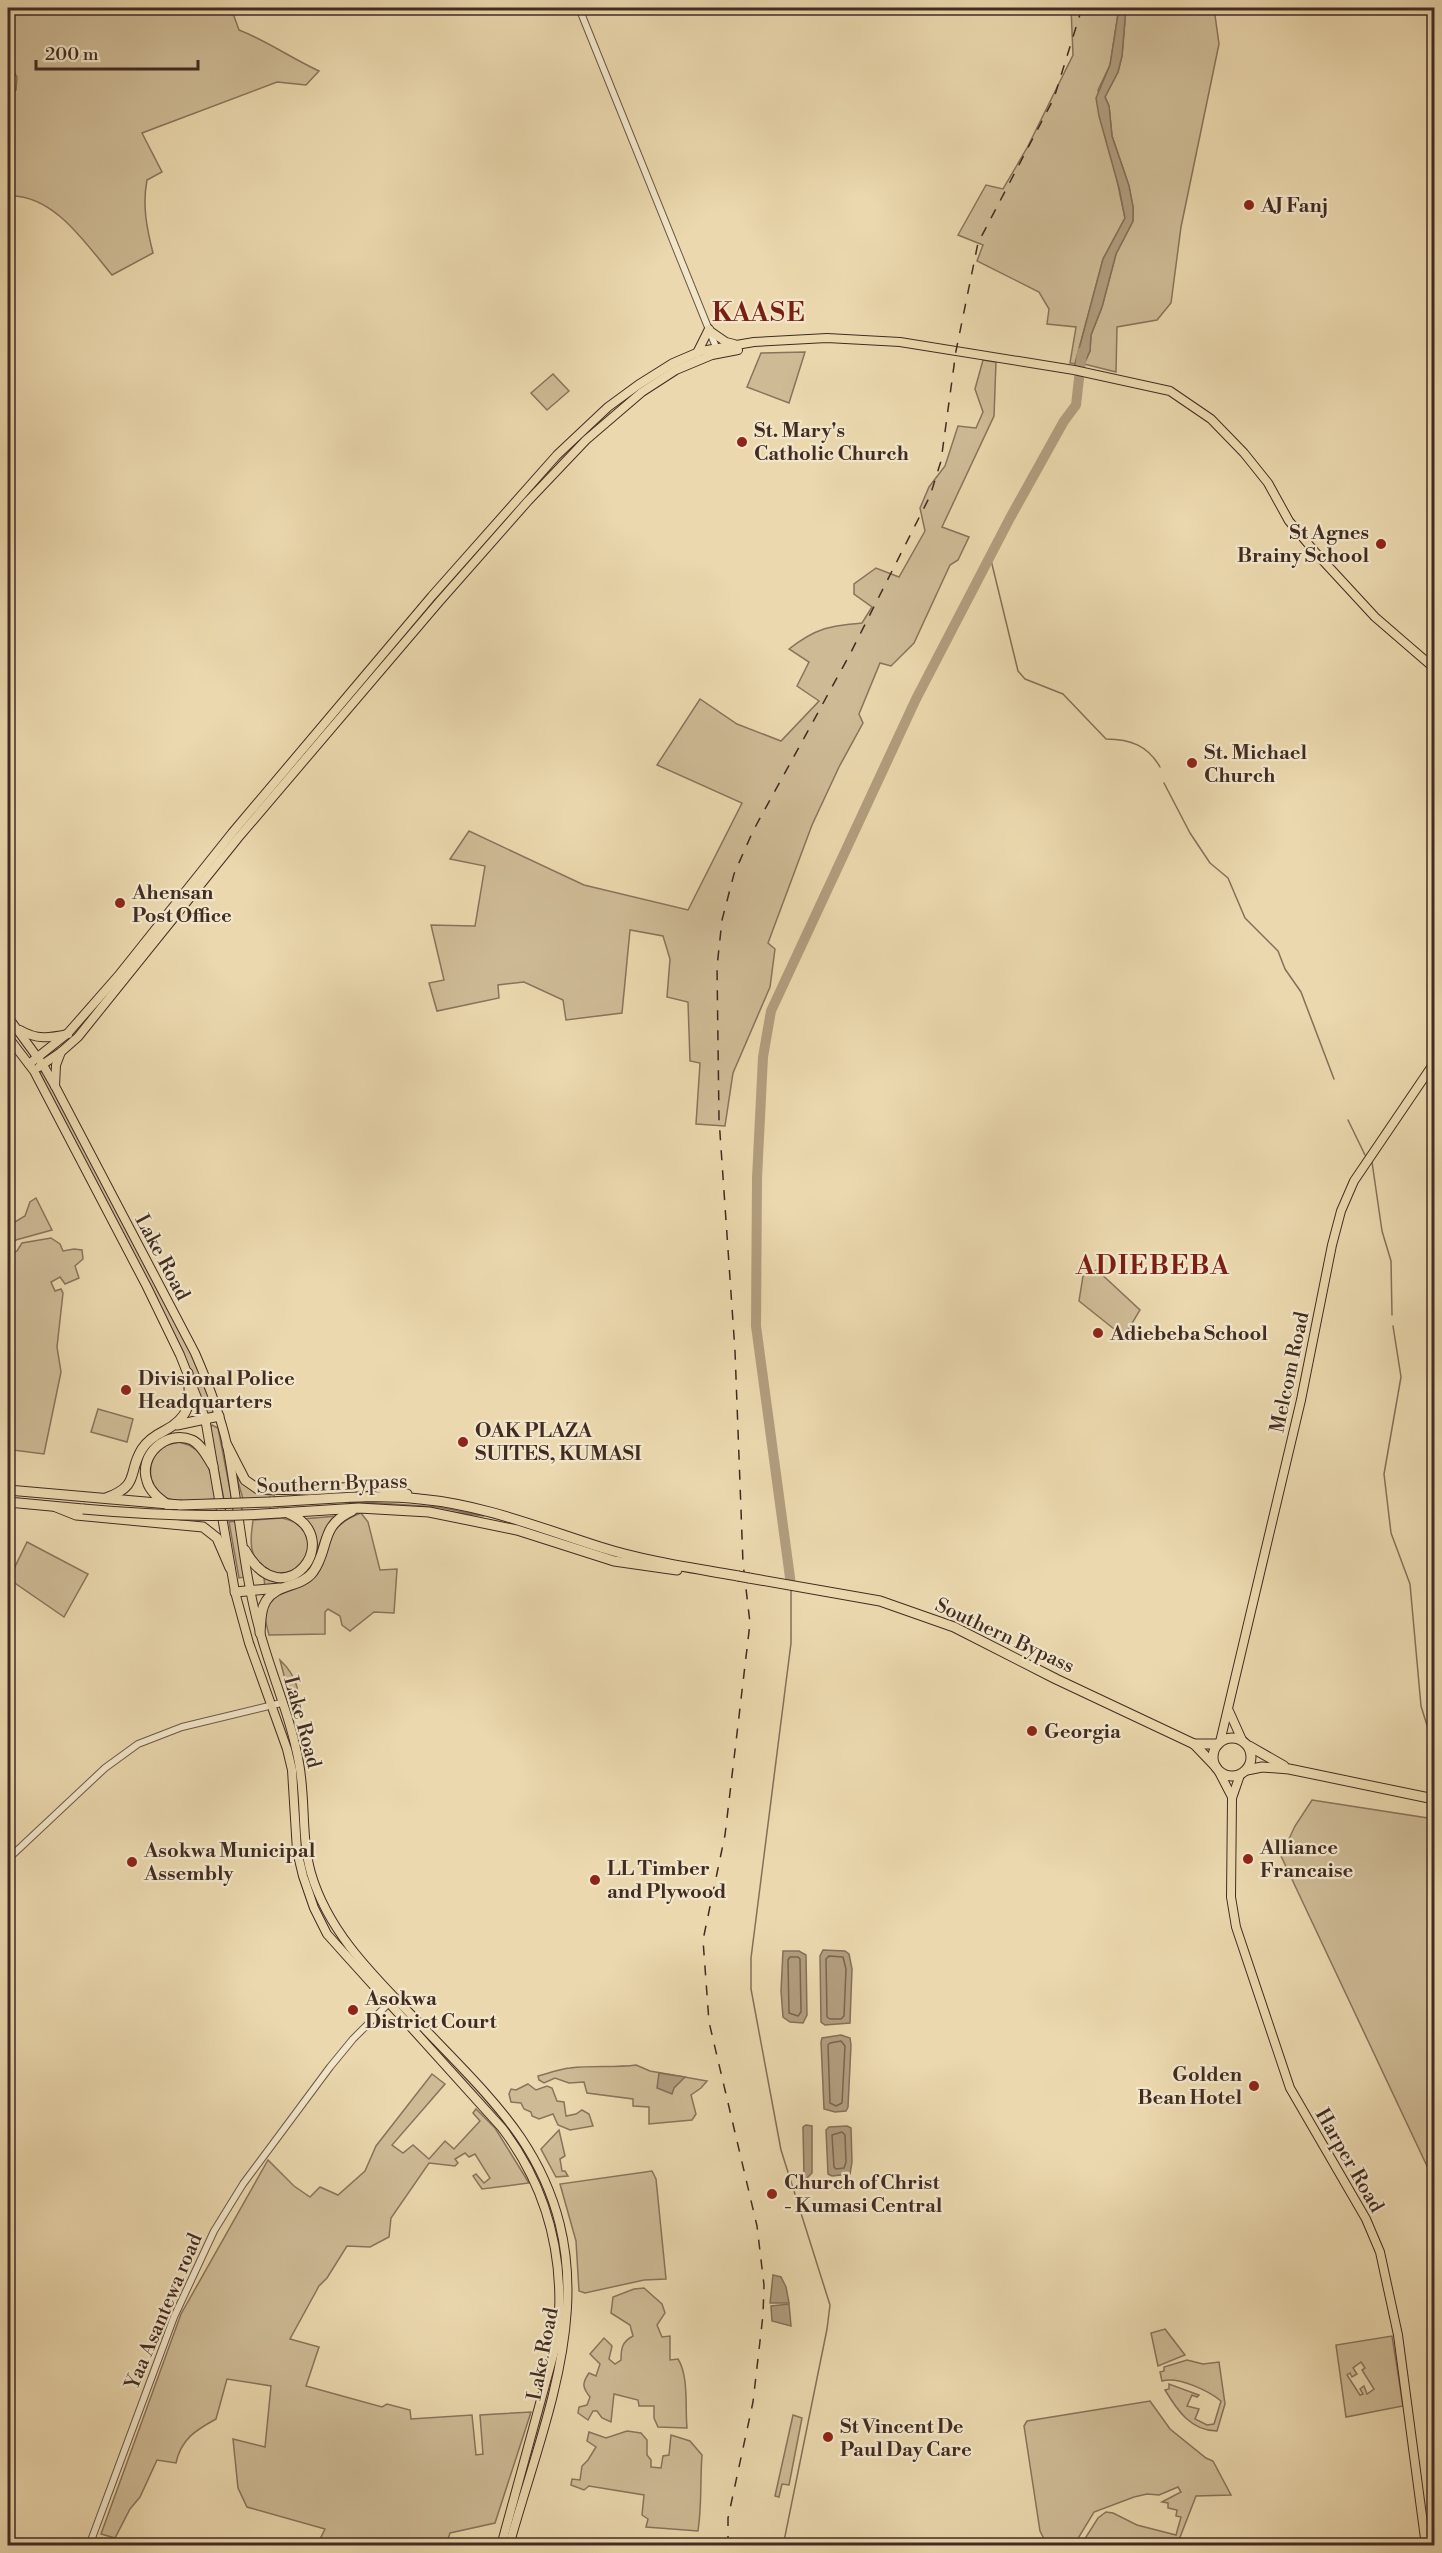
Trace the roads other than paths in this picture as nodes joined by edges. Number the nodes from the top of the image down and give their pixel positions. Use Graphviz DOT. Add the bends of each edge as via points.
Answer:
graph roads {
  1 [pos="579,8"];
  2 [pos="709,330"];
  3 [pos="759,343"];
  4 [pos="738,345"];
  5 [pos="718,351"];
  6 [pos="696,354"];
  7 [pos="1434,668"];
  8 [pos="8,1017"];
  9 [pos="16,1027"];
  10 [pos="68,1034"];
  11 [pos="8,1037"];
  12 [pos="61,1052"];
  13 [pos="40,1062"];
  14 [pos="1434,1063"];
  15 [pos="31,1068"];
  16 [pos="54,1086"];
  17 [pos="188,1373"];
  18 [pos="219,1416"];
  19 [pos="206,1418"];
  20 [pos="176,1425"];
  21 [pos="227,1445"];
  22 [pos="213,1466"];
  23 [pos="8,1490"];
  24 [pos="421,1498"];
  25 [pos="103,1499"];
  26 [pos="8,1502"];
  27 [pos="169,1506"];
  28 [pos="56,1507"];
  29 [pos="358,1508"];
  30 [pos="283,1513"];
  31 [pos="245,1550"];
  32 [pos="638,1561"];
  33 [pos="230,1568"];
  34 [pos="282,1588"];
  35 [pos="250,1591"];
  36 [pos="235,1592"];
  37 [pos="260,1633"];
  38 [pos="281,1702"];
  39 [pos="271,1706"];
  40 [pos="1229,1711"];
  41 [pos="1219,1743"];
  42 [pos="1245,1743"];
  43 [pos="1194,1744"];
  44 [pos="1217,1769"];
  45 [pos="1289,1769"];
  46 [pos="1243,1773"];
  47 [pos="1232,1798"];
  48 [pos="1434,1799"];
  49 [pos="8,1859"];
  50 [pos="392,2001"];
  51 [pos="89,2546"];
  52 [pos="501,2546"];
  53 [pos="509,2546"];
  54 [pos="1426,2546"];
  1 -- 2 [label="street"];
  2 -- 4 [label="main road"];
  2 -- 5 [label="street"];
  2 -- 6 [label="main road"];
  3 -- 4 [label="main road"];
  3 -- 5 [label="main road"];
  3 -- 7 [label="main road" via="827,338 894,341 1074,370 1170,391 1211,419 1244,453 1288,521 1315,552 1382,623"];
  4 -- 5 [label="main road"];
  5 -- 6 [label="main road"];
  5 -- 12 [label="main road" via="676,370 642,392 586,440 547,481 238,838 112,996"];
  6 -- 10 [label="main road" via="638,385 557,454 232,833"];
  8 -- 9 [label="main road, Lake Road"];
  9 -- 10 [label="main road" via="37,1038"];
  9 -- 13 [label="main road, Lake Road"];
  10 -- 13 [label="main road"];
  11 -- 15 [label="main road, Lake Road"];
  12 -- 13 [label="main road"];
  12 -- 16 [label="main road"];
  13 -- 15 [label="main road"];
  13 -- 16 [label="main road, Lake Road"];
  14 -- 40 [label="main road, Melcom Road" via="1354,1181 1337,1222 1301,1400"];
  15 -- 17 [label="main road, Lake Road"];
  16 -- 18 [label="main road, Lake Road" via="195,1353"];
  17 -- 19 [label="main road, Lake Road"];
  17 -- 20 [label="highway" via="190,1396"];
  18 -- 19 [label="highway"];
  18 -- 21 [label="main road, Lake Road"];
  19 -- 20 [label="highway"];
  19 -- 22 [label="main road, Lake Road"];
  20 -- 25 [label="highway" via="141,1450 126,1488"];
  21 -- 24 [label="highway" via="245,1480 258,1489 372,1486"];
  21 -- 31 [label="main road, Lake Road"];
  22 -- 27 [label="highway" via="194,1441 176,1437 156,1447 148,1458 145,1474 150,1489"];
  22 -- 33 [label="main road, Lake Road"];
  23 -- 25 [label="highway, Southern Bypass"];
  24 -- 27 [label="highway, Southern Bypass, bridge"];
  24 -- 32 [label="highway, Southern Bypass" via="524,1520"];
  25 -- 27 [label="highway, Southern Bypass"];
  26 -- 28 [label="highway, Southern Bypass"];
  28 -- 30 [label="highway, Southern Bypass, bridge" via="164,1516"];
  28 -- 33 [label="highway" via="76,1515 203,1527 217,1538"];
  29 -- 30 [label="highway, Southern Bypass"];
  29 -- 32 [label="highway, Southern Bypass" via="458,1517 517,1530 581,1551"];
  29 -- 34 [label="highway" via="330,1527 318,1563 308,1577"];
  30 -- 31 [label="highway" via="299,1519 309,1531 312,1552 303,1569 291,1577 271,1576"];
  31 -- 35 [label="main road, Lake Road"];
  32 -- 43 [label="highway, Southern Bypass, bridge" via="888,1603 945,1623"];
  33 -- 36 [label="main road, Lake Road"];
  34 -- 35 [label="highway"];
  34 -- 37 [label="highway" via="265,1603"];
  35 -- 36 [label="highway"];
  35 -- 37 [label="main road, Lake Road"];
  36 -- 39 [label="main road, Lake Road"];
  37 -- 38 [label="main road, Lake Road"];
  38 -- 39 [label="street"];
  38 -- 50 [label="main road, Lake Road" via="297,1753 304,1789 306,1851 321,1901 333,1924"];
  39 -- 49 [label="street" via="182,1727 138,1744 105,1768"];
  39 -- 50 [label="main road, Lake Road" via="292,1770 297,1851 314,1908 327,1934"];
  40 -- 41 [label="main road, Melcom Road"];
  40 -- 42 [label="main road"];
  41 -- 42 [label="highway" via="1230,1738"];
  41 -- 43 [label="highway, Southern Bypass"];
  41 -- 44 [label="highway" via="1213,1753"];
  42 -- 45 [label="highway"];
  42 -- 46 [label="highway" via="1252,1758"];
  43 -- 44 [label="highway, Southern Bypass"];
  44 -- 46 [label="highway" via="1228,1776"];
  44 -- 47 [label="main road, Harper Road"];
  45 -- 46 [label="highway" via="1263,1767"];
  45 -- 48 [label="highway"];
  46 -- 47 [label="main road, Harper Road"];
  47 -- 54 [label="main road, Harper Road" via="1231,1897 1244,1953 1290,2088 1366,2219 1385,2269 1398,2335"];
  50 -- 51 [label="street, Yaa Asantewa road" via="353,2039 305,2099 214,2231 174,2317"];
  50 -- 52 [label="main road, Lake Road" via="511,2140 536,2184 554,2242 559,2286 556,2340"];
  50 -- 53 [label="main road, Lake Road" via="489,2098 520,2137 546,2183 563,2239 569,2298 565,2344"];
}
